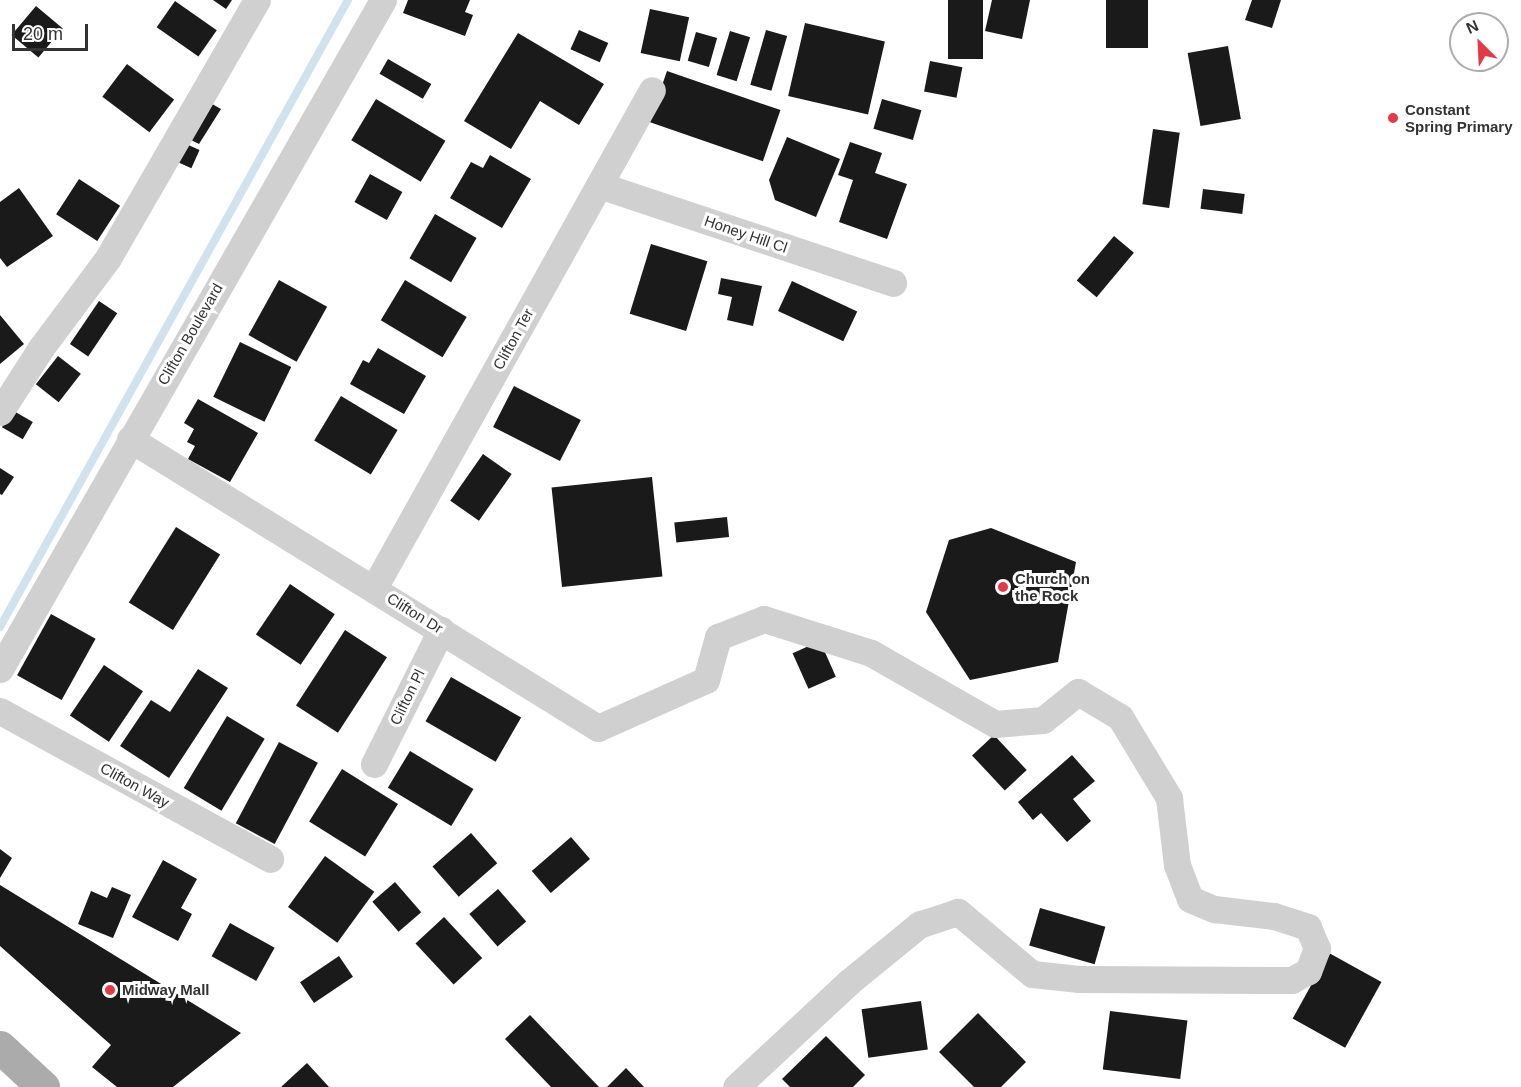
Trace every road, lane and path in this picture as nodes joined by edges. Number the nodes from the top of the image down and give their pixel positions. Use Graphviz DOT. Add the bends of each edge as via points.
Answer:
graph roads {
  1 [pos="257,0"];
  2 [pos="383,0"];
  3 [pos="652,90"];
  4 [pos="599,185"];
  5 [pos="893,283"];
  6 [pos="0,412"];
  7 [pos="130,439"];
  8 [pos="374,588"];
  9 [pos="441,630"];
  10 [pos="0,669"];
  11 [pos="0,711"];
  12 [pos="374,764"];
  13 [pos="270,859"];
  14 [pos="0,1047"];
  15 [pos="43,1087"];
  16 [pos="736,1087"];
  1 -- 6 [label="street" via="108,258 41,348"];
  2 -- 7 [label="street, Clifton Boulevard"];
  3 -- 4 [label="street, Clifton Ter"];
  4 -- 5 [label="street, Honey Hill Cl"];
  4 -- 8 [label="street, Clifton Ter"];
  7 -- 8 [label="street, Clifton Dr"];
  7 -- 10 [label="street, Clifton Boulevard"];
  8 -- 9 [label="street, Clifton Dr"];
  9 -- 12 [label="street, Clifton Pl"];
  9 -- 16 [label="street, Clifton Dr" via="598,728 706,680 718,637 764,619 871,653 995,724 1043,720 1077,692 1120,717 1169,798 1177,865 1190,899 1214,909 1274,916 1308,927 1317,948 1308,971 1292,980 1079,979 1032,974 958,912 920,924 849,981"];
  11 -- 13 [label="street, Clifton Way"];
  14 -- 15 [label="main road"];
}
